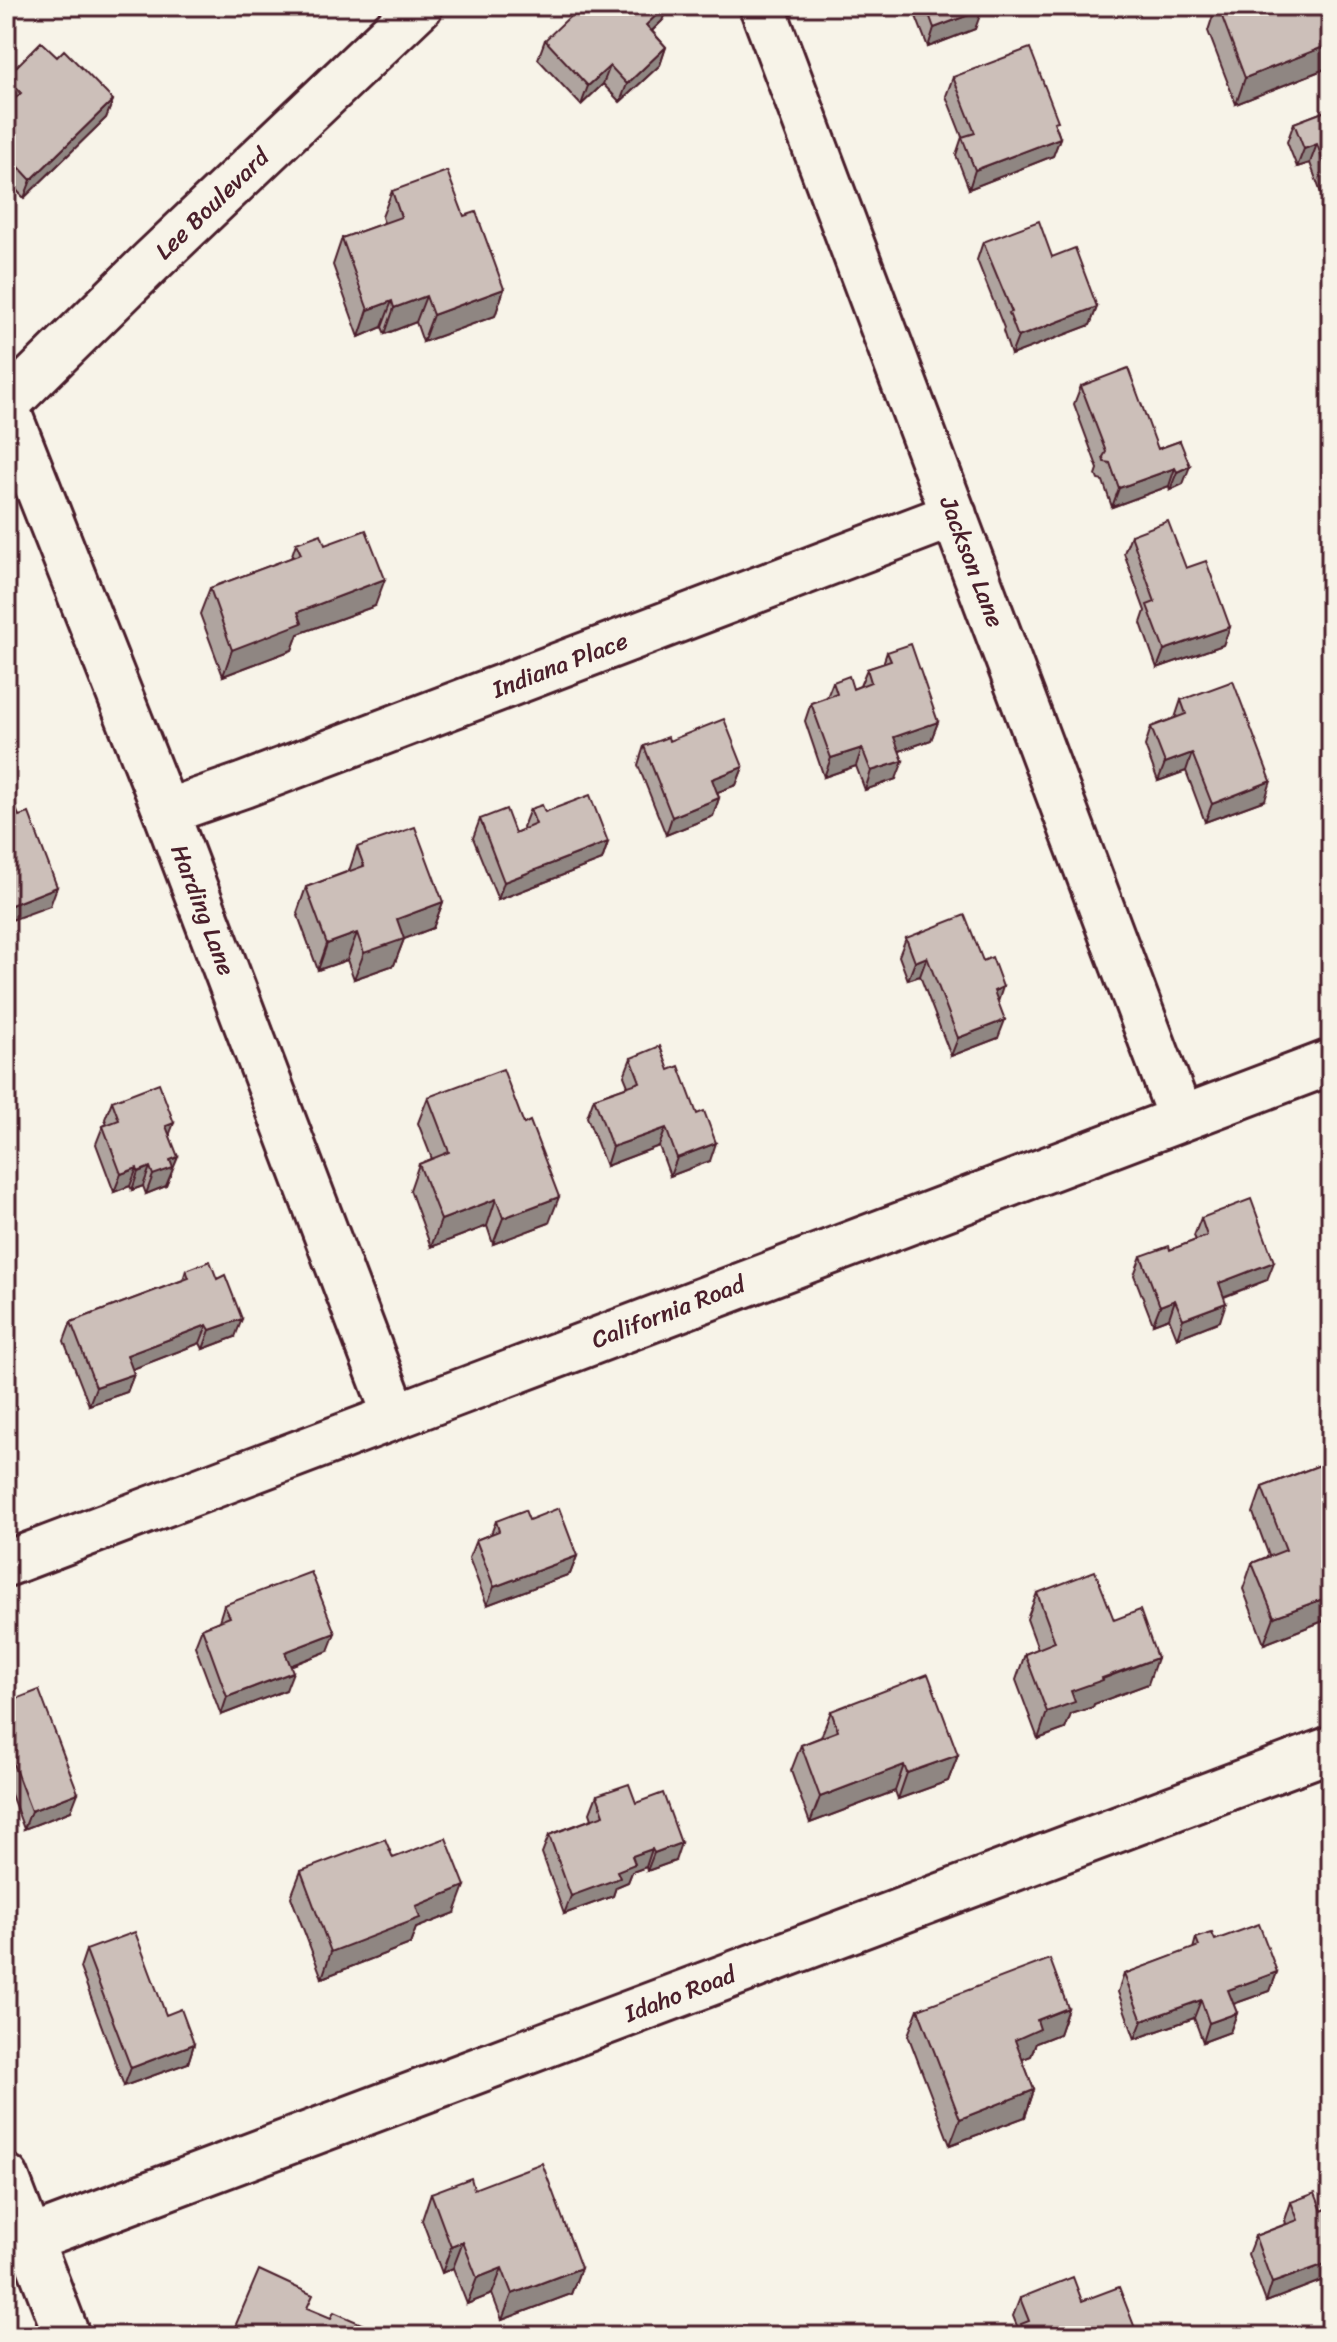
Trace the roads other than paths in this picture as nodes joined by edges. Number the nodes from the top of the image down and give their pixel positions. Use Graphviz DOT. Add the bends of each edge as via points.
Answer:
graph roads {
  1 [pos="420,6"];
  2 [pos="762,6"];
  3 [pos="6,406"];
  4 [pos="954,515"];
  5 [pos="166,812"];
  6 [pos="1331,1062"];
  7 [pos="1181,1119"];
  8 [pos="395,1415"];
  9 [pos="6,1564"];
  10 [pos="1331,1749"];
  11 [pos="6,2177"];
  12 [pos="30,2239"];
  13 [pos="67,2336"];
  1 -- 3 [label="street, Lee Boulevard"];
  2 -- 4 [label="street, Jackson Lane"];
  3 -- 5 [label="street, Harding Lane"];
  4 -- 5 [label="street, Indiana Place"];
  4 -- 7 [label="street, Jackson Lane"];
  5 -- 8 [label="street, Harding Lane"];
  6 -- 7 [label="street, California Road"];
  7 -- 8 [label="street, California Road"];
  8 -- 9 [label="street, California Road"];
  10 -- 12 [label="street, Idaho Road"];
  11 -- 12 [label="street"];
  12 -- 13 [label="street"];
}
